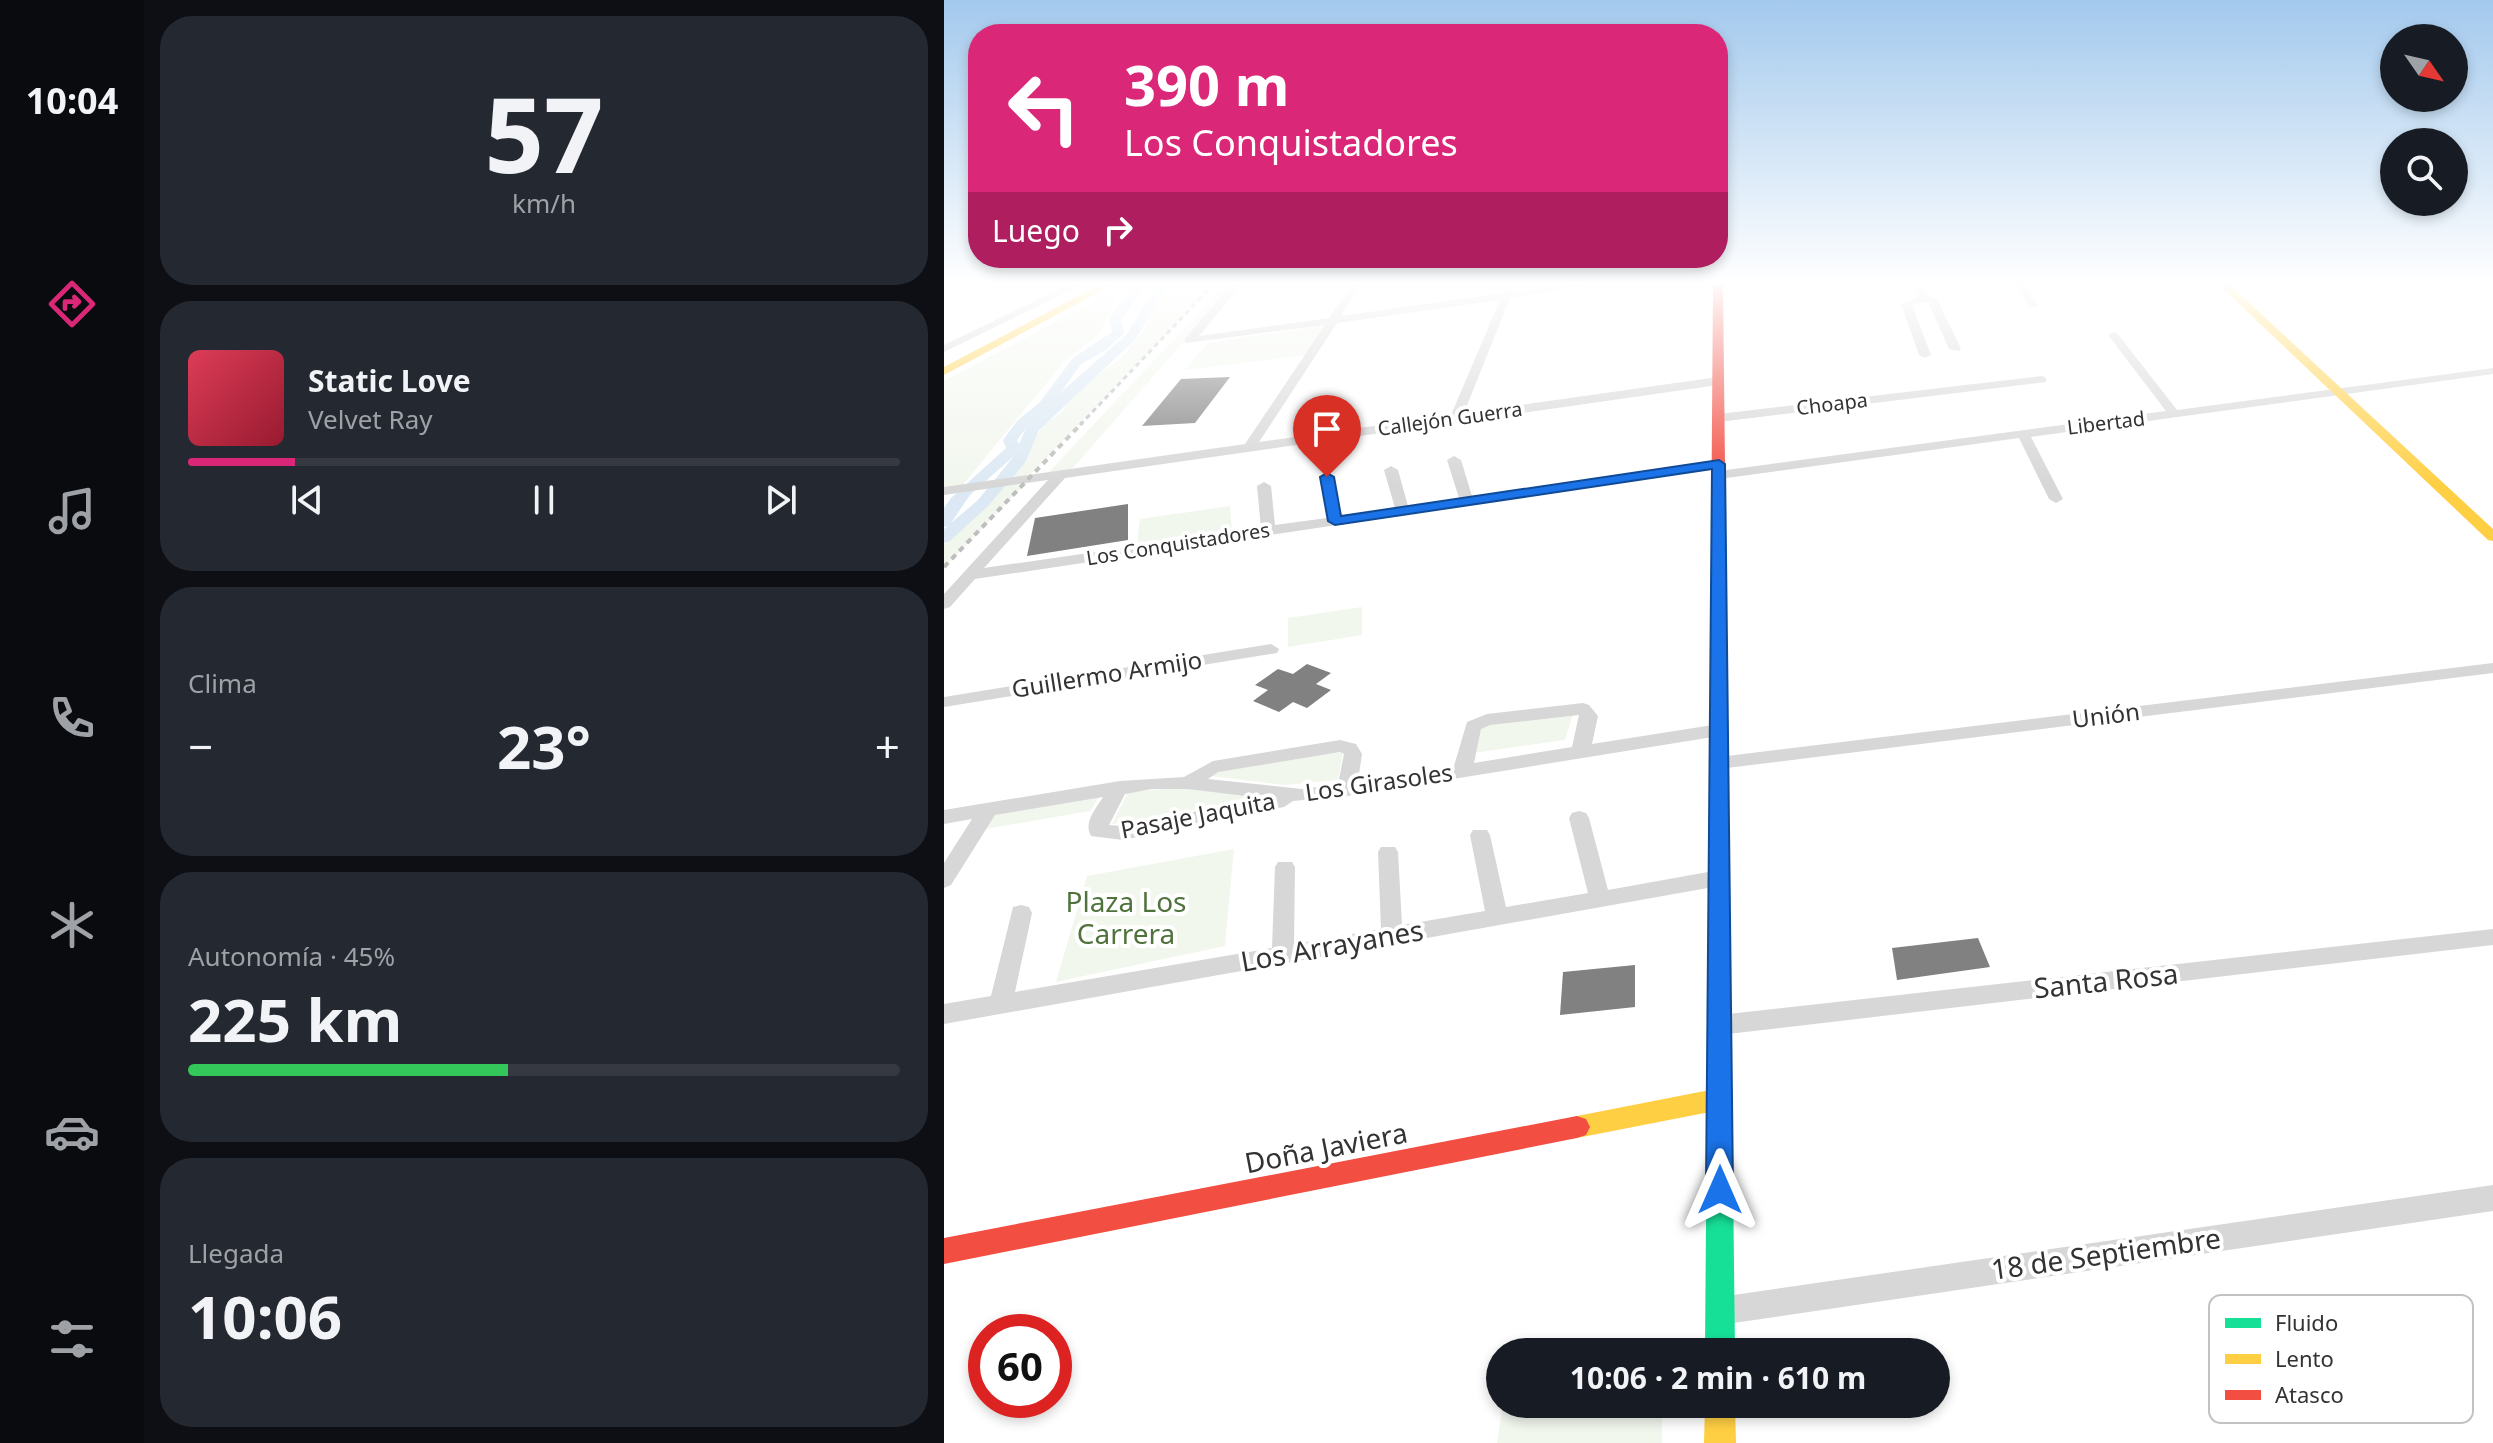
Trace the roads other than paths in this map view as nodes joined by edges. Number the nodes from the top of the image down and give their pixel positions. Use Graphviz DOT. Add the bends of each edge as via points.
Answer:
graph roads {
  1 [pos="963,351"];
  2 [pos="983,351"];
  3 [pos="1311,351"];
  4 [pos="1483,351"];
  5 [pos="1718,351"];
  6 [pos="1924,351"];
  7 [pos="2126,351"];
  8 [pos="2300,351"];
  9 [pos="2305,351"];
  10 [pos="1925,355"];
  11 [pos="944,361"];
  12 [pos="2493,371"];
  13 [pos="944,372"];
  14 [pos="2042,380"];
  15 [pos="1718,381"];
  16 [pos="2344,390"];
  17 [pos="2174,414"];
  18 [pos="1456,418"];
  19 [pos="1719,418"];
  20 [pos="2023,433"];
  21 [pos="1249,448"];
  22 [pos="1454,460"];
  23 [pos="1719,469"];
  24 [pos="1391,470"];
  25 [pos="1060,475"];
  26 [pos="1327,477"];
  27 [pos="1264,486"];
  28 [pos="951,490"];
  29 [pos="2056,499"];
  30 [pos="1467,502"];
  31 [pos="1403,512"];
  32 [pos="2493,516"];
  33 [pos="1335,521"];
  34 [pos="1268,530"];
  35 [pos="2493,537"];
  36 [pos="970,575"];
  37 [pos="944,604"];
  38 [pos="1271,649"];
  39 [pos="2493,668"];
  40 [pos="944,702"];
  41 [pos="1719,730"];
  42 [pos="1580,754"];
  43 [pos="1719,763"];
  44 [pos="1462,772"];
  45 [pos="1188,783"];
  46 [pos="1120,787"];
  47 [pos="1347,790"];
  48 [pos="1302,796"];
  49 [pos="989,809"];
  50 [pos="944,817"];
  51 [pos="1579,818"];
  52 [pos="1480,835"];
  53 [pos="1388,852"];
  54 [pos="1285,867"];
  55 [pos="1719,878"];
  56 [pos="944,880"];
  57 [pos="1600,899"];
  58 [pos="1021,913"];
  59 [pos="1497,917"];
  60 [pos="1392,936"];
  61 [pos="2493,937"];
  62 [pos="1283,955"];
  63 [pos="1001,1004"];
  64 [pos="944,1014"];
  65 [pos="1719,1025"];
  66 [pos="1720,1099"];
  67 [pos="2493,1198"];
  68 [pos="944,1251"];
  69 [pos="1720,1311"];
  70 [pos="1720,1338"];
  71 [pos="1720,1418"];
  72 [pos="1720,1443"];
  1 -- 11 [label="main road"];
  2 -- 13 [label="main road"];
  3 -- 21 [label="street"];
  4 -- 18 [label="street"];
  5 -- 15 [label="main road"];
  6 -- 10 [label="street"];
  7 -- 17 [label="street"];
  8 -- 16 [label="main road"];
  9 -- 16 [label="main road"];
  12 -- 16 [label="street, Libertad"];
  14 -- 19 [label="street, Choapa"];
  15 -- 18 [label="street, Callejón Guerra"];
  15 -- 19 [label="main road"];
  16 -- 17 [label="street, Libertad"];
  16 -- 32 [label="main road"];
  16 -- 35 [label="main road"];
  17 -- 20 [label="street, Libertad"];
  18 -- 21 [label="street, Callejón Guerra"];
  19 -- 23 [label="main road"];
  20 -- 23 [label="street, Libertad"];
  20 -- 29 [label="street"];
  21 -- 25 [label="street, Callejón Guerra"];
  22 -- 30 [label="street"];
  23 -- 30 [label="street, Los Conquistadores"];
  23 -- 41 [label="main road"];
  24 -- 31 [label="street"];
  25 -- 28 [label="street, Callejón Guerra"];
  25 -- 36 [label="street"];
  26 -- 33 [label="street"];
  27 -- 34 [label="street"];
  30 -- 31 [label="street, Los Conquistadores"];
  31 -- 33 [label="street, Los Conquistadores"];
  33 -- 34 [label="street, Los Conquistadores"];
  34 -- 36 [label="street, Los Conquistadores"];
  36 -- 37 [label="street"];
  38 -- 40 [label="street, Guillermo Armijo"];
  39 -- 43 [label="street, Unión"];
  41 -- 42 [label="street, Los Girasoles"];
  41 -- 43 [label="main road"];
  42 -- 44 [label="street, Los Girasoles"];
  42 -- 44 [label="street" via="1589,716 1583,709 1487,720 1473,726"];
  43 -- 55 [label="main road"];
  44 -- 47 [label="street, Los Girasoles"];
  45 -- 46 [label="street, Los Girasoles"];
  45 -- 47 [label="street" via="1213,767 1340,746 1353,754"];
  45 -- 48 [label="street, Los Girasoles"];
  46 -- 48 [label="street, Pasaje Jaquita" via="1099,820 1098,831 1123,833"];
  46 -- 49 [label="street, Los Girasoles"];
  47 -- 48 [label="street, Los Girasoles"];
  49 -- 50 [label="street, Los Girasoles"];
  49 -- 56 [label="street"];
  51 -- 57 [label="street"];
  52 -- 59 [label="street"];
  53 -- 60 [label="street"];
  54 -- 62 [label="street"];
  55 -- 57 [label="street, Los Arrayanes"];
  55 -- 65 [label="main road"];
  57 -- 59 [label="street, Los Arrayanes"];
  58 -- 63 [label="street"];
  59 -- 60 [label="street, Los Arrayanes"];
  60 -- 62 [label="street, Los Arrayanes"];
  61 -- 65 [label="street, Santa Rosa"];
  62 -- 63 [label="street, Los Arrayanes"];
  63 -- 64 [label="street, Los Arrayanes"];
  65 -- 66 [label="main road"];
  66 -- 68 [label="main road, Doña Javiera"];
  66 -- 69 [label="main road"];
  67 -- 69 [label="street, 18 de Septiembre"];
  69 -- 70 [label="main road"];
  71 -- 72 [label="main road"];
}
